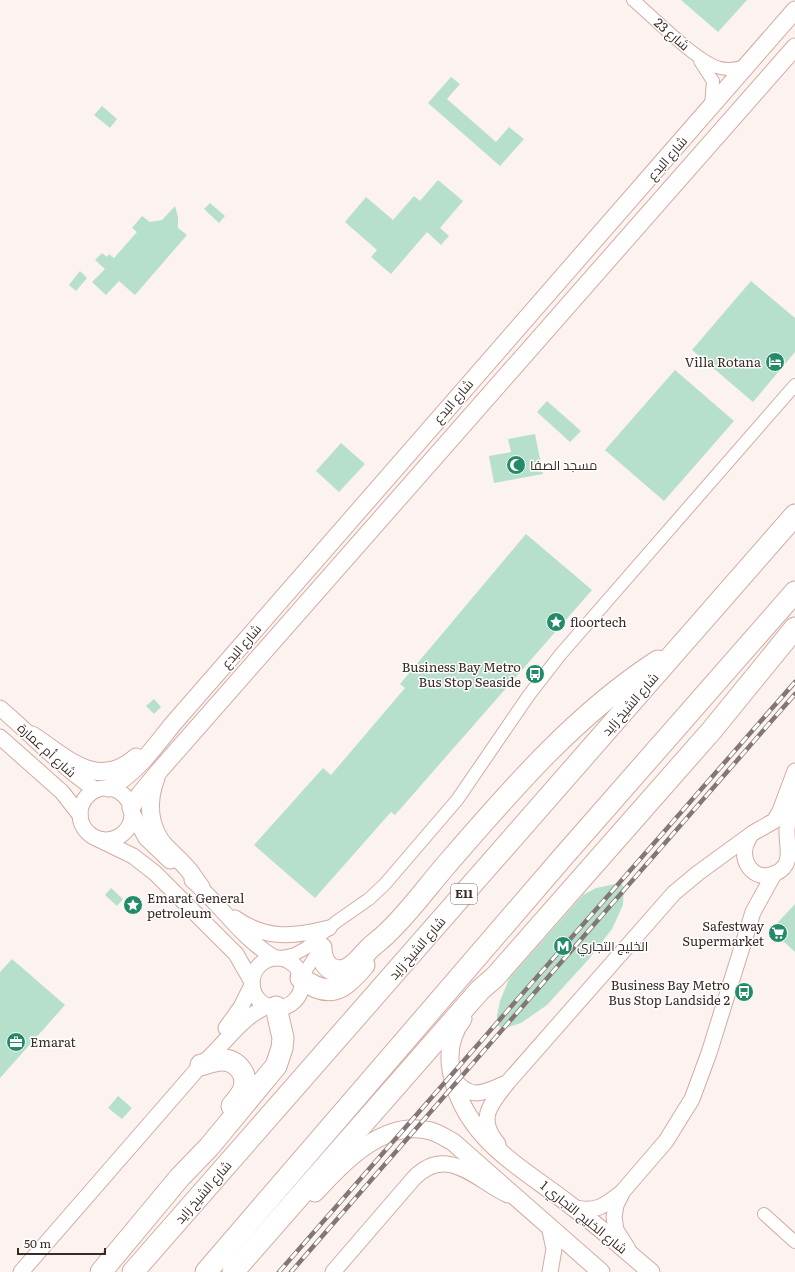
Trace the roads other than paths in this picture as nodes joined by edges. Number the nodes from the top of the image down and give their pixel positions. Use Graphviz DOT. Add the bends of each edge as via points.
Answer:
graph roads {
  1 [pos="633,0"];
  2 [pos="795,10"];
  3 [pos="795,47"];
  4 [pos="693,52"];
  5 [pos="747,66"];
  6 [pos="711,107"];
  7 [pos="795,385"];
  8 [pos="442,414"];
  9 [pos="412,482"];
  10 [pos="795,515"];
  11 [pos="795,592"];
  12 [pos="795,628"];
  13 [pos="795,649"];
  14 [pos="678,650"];
  15 [pos="0,708"];
  16 [pos="172,725"];
  17 [pos="712,730"];
  18 [pos="32,735"];
  19 [pos="0,737"];
  20 [pos="160,770"];
  21 [pos="795,771"];
  22 [pos="103,789"];
  23 [pos="795,799"];
  24 [pos="131,809"];
  25 [pos="80,815"];
  26 [pos="764,829"];
  27 [pos="749,838"];
  28 [pos="98,839"];
  29 [pos="788,844"];
  30 [pos="710,865"];
  31 [pos="749,867"];
  32 [pos="774,874"];
  33 [pos="201,887"];
  34 [pos="222,910"];
  35 [pos="351,912"];
  36 [pos="753,912"];
  37 [pos="329,928"];
  38 [pos="385,935"];
  39 [pos="321,948"];
  40 [pos="276,958"];
  41 [pos="495,977"];
  42 [pos="301,978"];
  43 [pos="252,983"];
  44 [pos="272,1007"];
  45 [pos="201,1065"];
  46 [pos="453,1077"];
  47 [pos="508,1082"];
  48 [pos="209,1147"];
  49 [pos="517,1164"];
  50 [pos="623,1191"];
  51 [pos="516,1198"];
  52 [pos="575,1208"];
  53 [pos="764,1214"];
  54 [pos="276,1223"];
  55 [pos="549,1226"];
  56 [pos="795,1242"];
  57 [pos="636,1259"];
  58 [pos="21,1272"];
  59 [pos="101,1272"];
  60 [pos="133,1272"];
  61 [pos="206,1272"];
  62 [pos="233,1272"];
  63 [pos="333,1272"];
  64 [pos="550,1272"];
  65 [pos="601,1272"];
  66 [pos="651,1272"];
  1 -- 4 [label="street, شارع 23"];
  2 -- 5 [label="main road, شارع البدع"];
  3 -- 9 [label="main road, شارع البدع"];
  4 -- 5 [label="street, شارع 23" via="717,67 728,69"];
  4 -- 6 [label="street, شارع 23" via="708,70 713,81"];
  5 -- 6 [label="main road, شارع البدع"];
  6 -- 8 [label="main road, شارع البدع"];
  7 -- 35 [label="street" via="560,655 457,800 385,884"];
  8 -- 9 [label="main road" via="447,422 446,429 418,464"];
  8 -- 16 [label="main road, شارع البدع"];
  9 -- 20 [label="main road, شارع البدع"];
  10 -- 14 [label="highway, شارع الشيخ زايد / E11"];
  11 -- 61 [label="highway"];
  12 -- 17 [label="highway"];
  13 -- 17 [label="highway" via="753,695"];
  14 -- 38 [label="highway" via="624,684 576,724 490,815"];
  14 -- 60 [label="highway, شارع الشيخ زايد / E11"];
  15 -- 18 [label="street, شارع أم عمارة"];
  16 -- 18 [label="main road" via="128,764 105,772 84,769"];
  16 -- 22 [label="main road, شارع البدع" via="135,770"];
  17 -- 41 [label="highway"];
  18 -- 22 [label="street, شارع أم عمارة" via="67,770"];
  19 -- 25 [label="street, شارع أم عمارة" via="62,792"];
  20 -- 24 [label="main road, شارع البدع"];
  20 -- 33 [label="main road" via="150,798 154,829 166,847"];
  21 -- 26 [label="street" via="778,816"];
  22 -- 24 [label="street" via="122,794"];
  22 -- 25 [label="street" via="86,797 80,808"];
  23 -- 29 [label="street" via="788,822"];
  24 -- 28 [label="street" via="129,825 119,836 106,840"];
  24 -- 33 [label="street" via="146,838"];
  25 -- 28 [label="street" via="84,827"];
  26 -- 27 [label="street"];
  26 -- 29 [label="street" via="778,833"];
  27 -- 30 [label="street"];
  27 -- 31 [label="street" via="743,850"];
  28 -- 43 [label="street" via="133,856 155,873 236,954"];
  29 -- 32 [label="street" via="789,858 781,871"];
  30 -- 31 [label="street" via="728,862"];
  30 -- 47 [label="street" via="674,893"];
  31 -- 32 [label="street" via="759,874"];
  31 -- 36 [label="street" via="755,892"];
  32 -- 36 [label="street"];
  33 -- 34 [label="street"];
  34 -- 37 [label="street" via="248,926 268,934 293,936"];
  34 -- 40 [label="street" via="247,938"];
  35 -- 37 [label="street"];
  35 -- 39 [label="street"];
  36 -- 50 [label="street" via="692,1099 666,1141"];
  37 -- 40 [label="street" via="301,951"];
  38 -- 39 [label="highway" via="355,965 342,971 333,970 324,964"];
  38 -- 42 [label="highway" via="372,955 343,986 335,990 322,990"];
  39 -- 42 [label="street"];
  40 -- 42 [label="street" via="292,964"];
  40 -- 43 [label="street" via="261,963 256,968"];
  41 -- 46 [label="main road, شارع الخليج التجاري 1" via="452,1038 450,1055"];
  41 -- 54 [label="highway" via="480,990"];
  42 -- 44 [label="street" via="299,993 295,999 283,1007"];
  43 -- 44 [label="street" via="257,998"];
  43 -- 45 [label="street" via="235,1018"];
  44 -- 45 [label="street" via="252,1014"];
  44 -- 48 [label="highway" via="282,1038 282,1048 276,1066"];
  45 -- 48 [label="highway" via="216,1060 231,1062 242,1071 245,1078 242,1093 215,1126"];
  45 -- 58 [label="street"];
  46 -- 47 [label="street" via="461,1088 474,1093 487,1092"];
  46 -- 49 [label="main road, شارع الخليج التجاري 1" via="468,1117 496,1150"];
  47 -- 49 [label="street" via="488,1109 487,1125 493,1139"];
  48 -- 59 [label="highway" via="180,1177"];
  49 -- 52 [label="main road, شارع الخليج التجاري 1"];
  50 -- 52 [label="street" via="598,1208"];
  50 -- 57 [label="street" via="616,1205 615,1224 619,1235"];
  51 -- 54 [label="main road" via="453,1142 432,1132 411,1129 396,1131 350,1157 295,1213"];
  51 -- 55 [label="main road"];
  51 -- 63 [label="street" via="458,1166 429,1166 414,1178"];
  52 -- 57 [label="main road, شارع الخليج التجاري 1"];
  53 -- 56 [label="street"];
  54 -- 62 [label="highway"];
  55 -- 64 [label="street" via="554,1249"];
  55 -- 65 [label="main road"];
  57 -- 66 [label="main road, شارع الخليج التجاري 1"];
}
